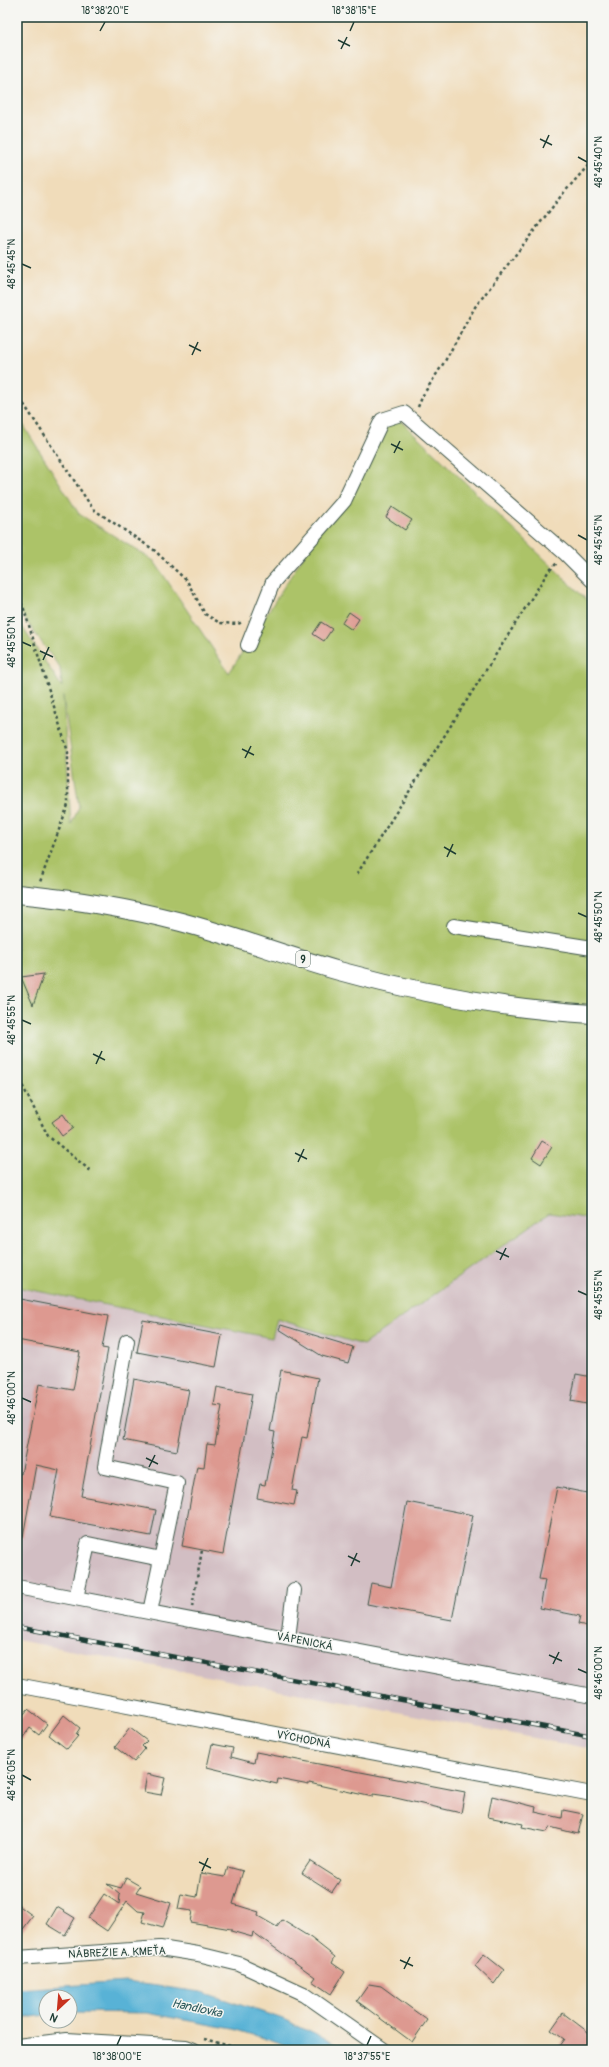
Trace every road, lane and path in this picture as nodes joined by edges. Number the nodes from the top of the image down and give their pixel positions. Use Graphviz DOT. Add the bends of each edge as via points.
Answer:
graph roads {
  1 [pos="592,161"];
  2 [pos="17,394"];
  3 [pos="413,421"];
  4 [pos="566,554"];
  5 [pos="592,580"];
  6 [pos="17,598"];
  7 [pos="262,611"];
  8 [pos="248,645"];
  9 [pos="357,874"];
  10 [pos="17,894"];
  11 [pos="35,895"];
  12 [pos="454,926"];
  13 [pos="592,948"];
  14 [pos="592,1014"];
  15 [pos="17,1075"];
  16 [pos="92,1172"];
  17 [pos="127,1341"];
  18 [pos="202,1550"];
  19 [pos="161,1559"];
  20 [pos="17,1587"];
  21 [pos="294,1590"];
  22 [pos="76,1598"];
  23 [pos="150,1612"];
  24 [pos="189,1620"];
  25 [pos="288,1638"];
  26 [pos="17,1685"];
  27 [pos="592,1696"];
  28 [pos="592,1794"];
  29 [pos="17,1958"];
  30 [pos="67,2045"];
  31 [pos="17,2046"];
  32 [pos="194,2050"];
  33 [pos="384,2050"];
  1 -- 3 [label="path" via="561,196 475,307 423,395"];
  2 -- 7 [label="path" via="93,509 154,550 187,581 205,614 220,623 238,624"];
  3 -- 4 [label="street"];
  3 -- 7 [label="street" via="404,413 382,420 344,501 273,582"];
  4 -- 5 [label="street"];
  4 -- 9 [label="path" via="548,572"];
  6 -- 11 [label="path" via="23,606 68,752 68,805"];
  7 -- 8 [label="street"];
  10 -- 11 [label="main road, 9"];
  11 -- 14 [label="main road, 9" via="94,903 168,919 339,971 424,992 510,1008"];
  12 -- 13 [label="street"];
  15 -- 16 [label="path" via="48,1136"];
  17 -- 19 [label="street" via="105,1467 177,1483"];
  18 -- 24 [label="path"];
  19 -- 22 [label="street" via="88,1544"];
  19 -- 23 [label="street"];
  20 -- 22 [label="street, VÁPENICKÁ"];
  21 -- 25 [label="street"];
  22 -- 23 [label="street, VÁPENICKÁ"];
  23 -- 24 [label="street, VÁPENICKÁ"];
  24 -- 25 [label="street, VÁPENICKÁ"];
  25 -- 27 [label="street, VÁPENICKÁ"];
  26 -- 28 [label="street, VÝCHODNÁ"];
  29 -- 33 [label="street, NÁBREŽIE A. KMEŤA" via="160,1948 239,1964 304,1994"];
  30 -- 31 [label="street"];
  30 -- 32 [label="street" via="186,2047"];
}
